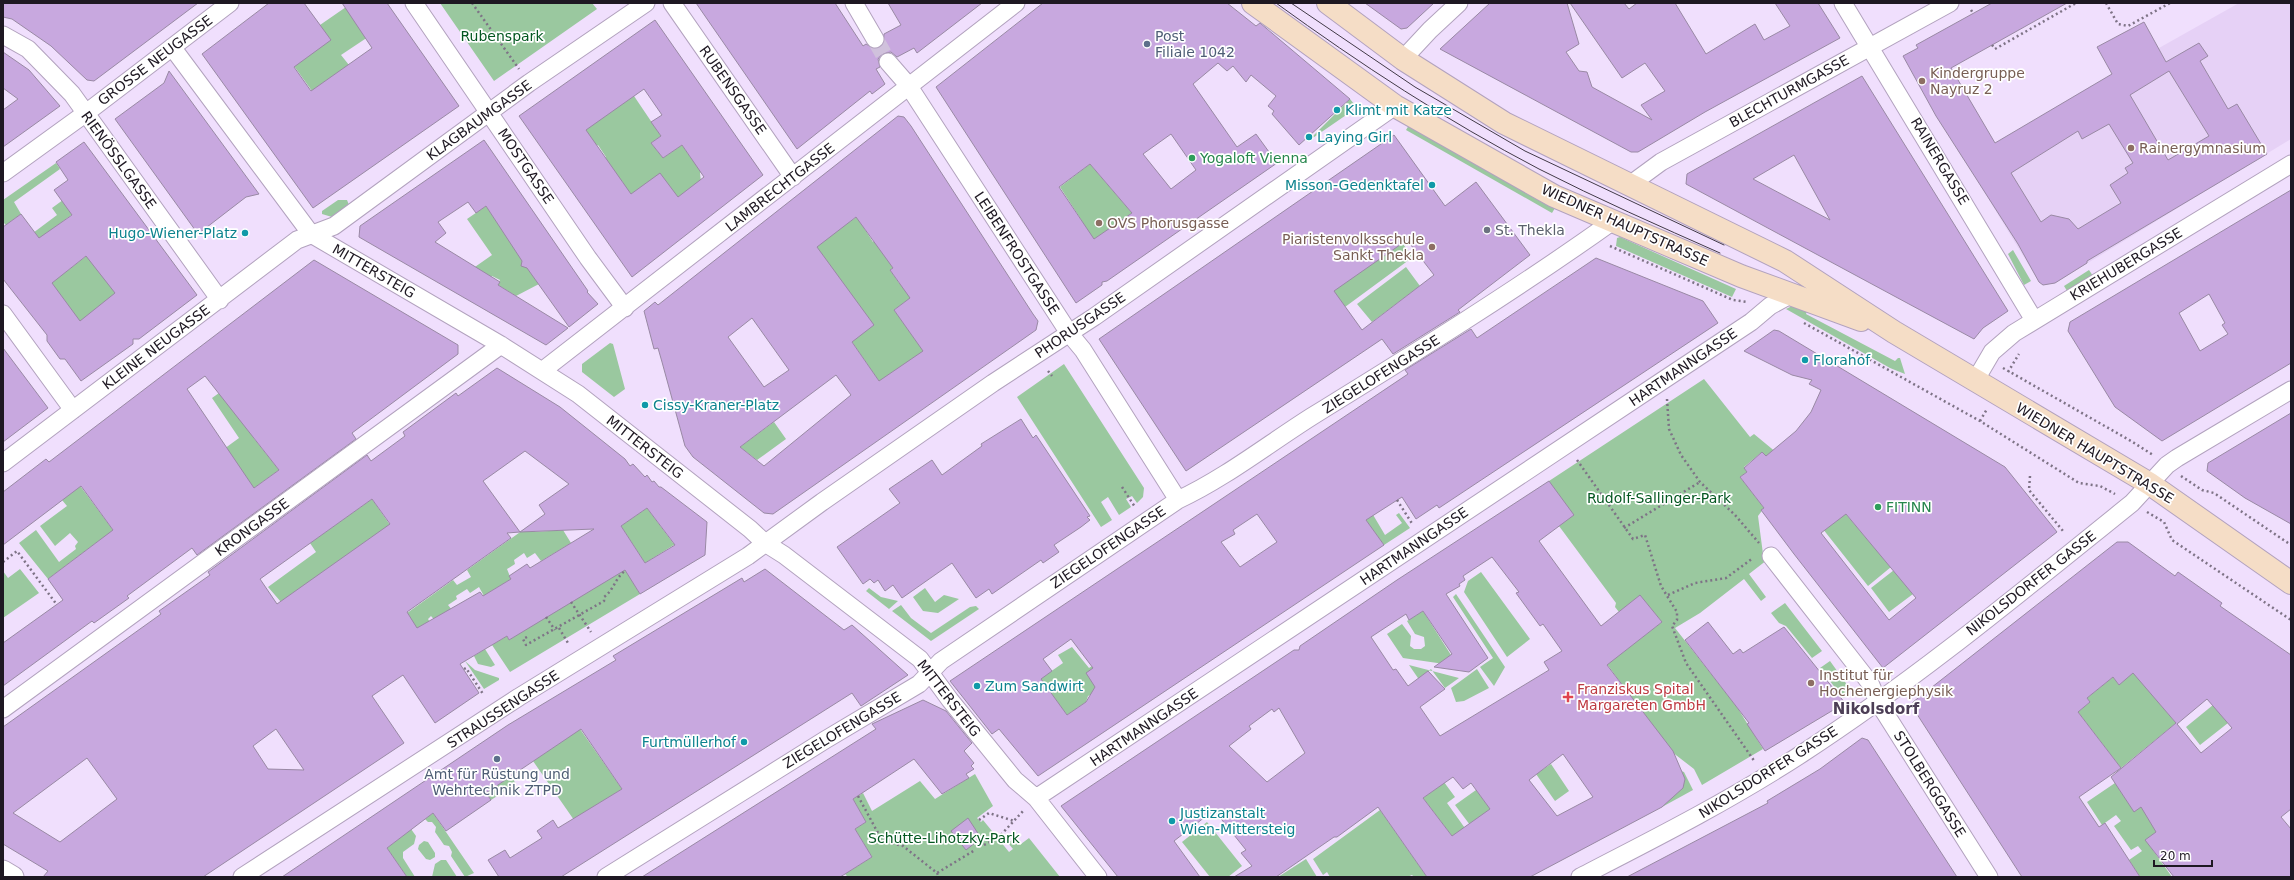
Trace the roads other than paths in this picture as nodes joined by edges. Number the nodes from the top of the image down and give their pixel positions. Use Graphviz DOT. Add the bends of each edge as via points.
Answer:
graph roads {
  1 [pos="230,3"];
  2 [pos="414,3"];
  3 [pos="646,3"];
  4 [pos="672,3"];
  5 [pos="854,3"];
  6 [pos="1016,3"];
  7 [pos="1253,3"];
  8 [pos="1328,3"];
  9 [pos="1459,3"];
  10 [pos="1843,3"];
  11 [pos="1950,3"];
  12 [pos="3,35"];
  13 [pos="875,39"];
  14 [pos="172,47"];
  15 [pos="1871,47"];
  16 [pos="1403,59"];
  17 [pos="888,62"];
  18 [pos="908,85"];
  19 [pos="1395,106"];
  20 [pos="490,111"];
  21 [pos="86,113"];
  22 [pos="2291,164"];
  23 [pos="3,173"];
  24 [pos="793,177"];
  25 [pos="1631,184"];
  26 [pos="1613,221"];
  27 [pos="311,234"];
  28 [pos="1790,295"];
  29 [pos="220,300"];
  30 [pos="625,308"];
  31 [pos="3,314"];
  32 [pos="2034,320"];
  33 [pos="1894,332"];
  34 [pos="1070,333"];
  35 [pos="501,345"];
  36 [pos="542,371"];
  37 [pos="1975,381"];
  38 [pos="2291,390"];
  39 [pos="73,410"];
  40 [pos="3,463"];
  41 [pos="2150,484"];
  42 [pos="1178,500"];
  43 [pos="765,544"];
  44 [pos="1768,553"];
  45 [pos="2291,583"];
  46 [pos="930,673"];
  47 [pos="1878,702"];
  48 [pos="3,709"];
  49 [pos="1030,804"];
  50 [pos="3,871"];
  51 [pos="250,875"];
  52 [pos="13,877"];
  53 [pos="606,877"];
  54 [pos="1098,877"];
  55 [pos="1580,877"];
  56 [pos="1989,877"];
  1 -- 14 [label="street, GROSSE NEUGASSE"];
  2 -- 20 [label="street, MOSTGASSE"];
  3 -- 20 [label="street, KLAGBAUMGASSE"];
  4 -- 24 [label="street, RUBENSGASSE"];
  5 -- 13 [label="street"];
  6 -- 18 [label="street, LAMBRECHTGASSE"];
  7 -- 19 [label="main road, WIEDNER HAUPTSTRASSE"];
  8 -- 16 [label="main road, WIEDNER HAUPTSTRASSE"];
  9 -- 16 [label="street"];
  10 -- 15 [label="street, RAINERGASSE"];
  11 -- 15 [label="street, BLECHTURMGASSE"];
  12 -- 21 [label="street, RIENÖSSLGASSE" via="28,49 41,60"];
  14 -- 21 [label="street, GROSSE NEUGASSE"];
  14 -- 27 [label="street, MITTERSTEIG"];
  15 -- 25 [label="street, BLECHTURMGASSE" via="1662,162"];
  15 -- 32 [label="street, RAINERGASSE"];
  16 -- 25 [label="main road, WIEDNER HAUPTSTRASSE" via="1504,123"];
  17 -- 18 [label="street, LEIBENFROSTGASSE"];
  18 -- 24 [label="street, LAMBRECHTGASSE"];
  18 -- 34 [label="street, LEIBENFROSTGASSE"];
  19 -- 26 [label="main road, WIEDNER HAUPTSTRASSE" via="1554,196"];
  19 -- 34 [label="street, PHORUSGASSE"];
  20 -- 27 [label="street, KLAGBAUMGASSE" via="334,226"];
  20 -- 30 [label="street, MOSTGASSE" via="588,258"];
  21 -- 23 [label="street, GROSSE NEUGASSE"];
  21 -- 29 [label="street, RIENÖSSLGASSE"];
  22 -- 32 [label="street, KRIEHUBERGASSE"];
  24 -- 30 [label="street, LAMBRECHTGASSE"];
  25 -- 33 [label="main road, WIEDNER HAUPTSTRASSE" via="1773,254"];
  26 -- 28 [label="main road, WIEDNER HAUPTSTRASSE"];
  26 -- 42 [label="street, ZIEGELOFENGASSE" via="1409,357 1304,421 1202,488"];
  27 -- 29 [label="street, KLEINE NEUGASSE" via="298,240"];
  27 -- 35 [label="street, MITTERSTEIG"];
  28 -- 33 [label="main road, WIEDNER HAUPTSTRASSE"];
  28 -- 49 [label="street, HARTMANNGASSE"];
  29 -- 39 [label="street, KLEINE NEUGASSE"];
  30 -- 36 [label="street, LAMBRECHTGASSE"];
  31 -- 39 [label="street"];
  32 -- 37 [label="street, KRIEHUBERGASSE" via="2008,337 1992,352"];
  33 -- 37 [label="main road, WIEDNER HAUPTSTRASSE"];
  34 -- 42 [label="street, LEIBENFROSTGASSE" via="1088,356"];
  34 -- 43 [label="street, PHORUSGASSE"];
  35 -- 36 [label="street, MITTERSTEIG"];
  35 -- 48 [label="street, KRONGASSE"];
  36 -- 43 [label="street, MITTERSTEIG" via="578,394 750,529"];
  37 -- 41 [label="main road, WIEDNER HAUPTSTRASSE"];
  38 -- 41 [label="street, NIKOLSDORFER GASSE" via="2167,465"];
  39 -- 40 [label="street, KLEINE NEUGASSE"];
  41 -- 45 [label="main road, WIEDNER HAUPTSTRASSE"];
  41 -- 47 [label="street, NIKOLSDORFER GASSE" via="2132,503"];
  42 -- 46 [label="street, ZIEGELOFENGASSE" via="941,661"];
  43 -- 46 [label="street, MITTERSTEIG" via="784,555 920,659"];
  43 -- 51 [label="street, STRAUSSENGASSE" via="519,697"];
  44 -- 47 [label="street, STOLBERGGASSE" via="1870,682"];
  46 -- 49 [label="street, MITTERSTEIG" via="1015,780"];
  46 -- 53 [label="street, ZIEGELOFENGASSE" via="919,684"];
  47 -- 55 [label="street, NIKOLSDORFER GASSE" via="1720,805"];
  47 -- 56 [label="street, STOLBERGGASSE"];
  49 -- 54 [label="street, MITTERSTEIG"];
  50 -- 52 [label="street"];
}
